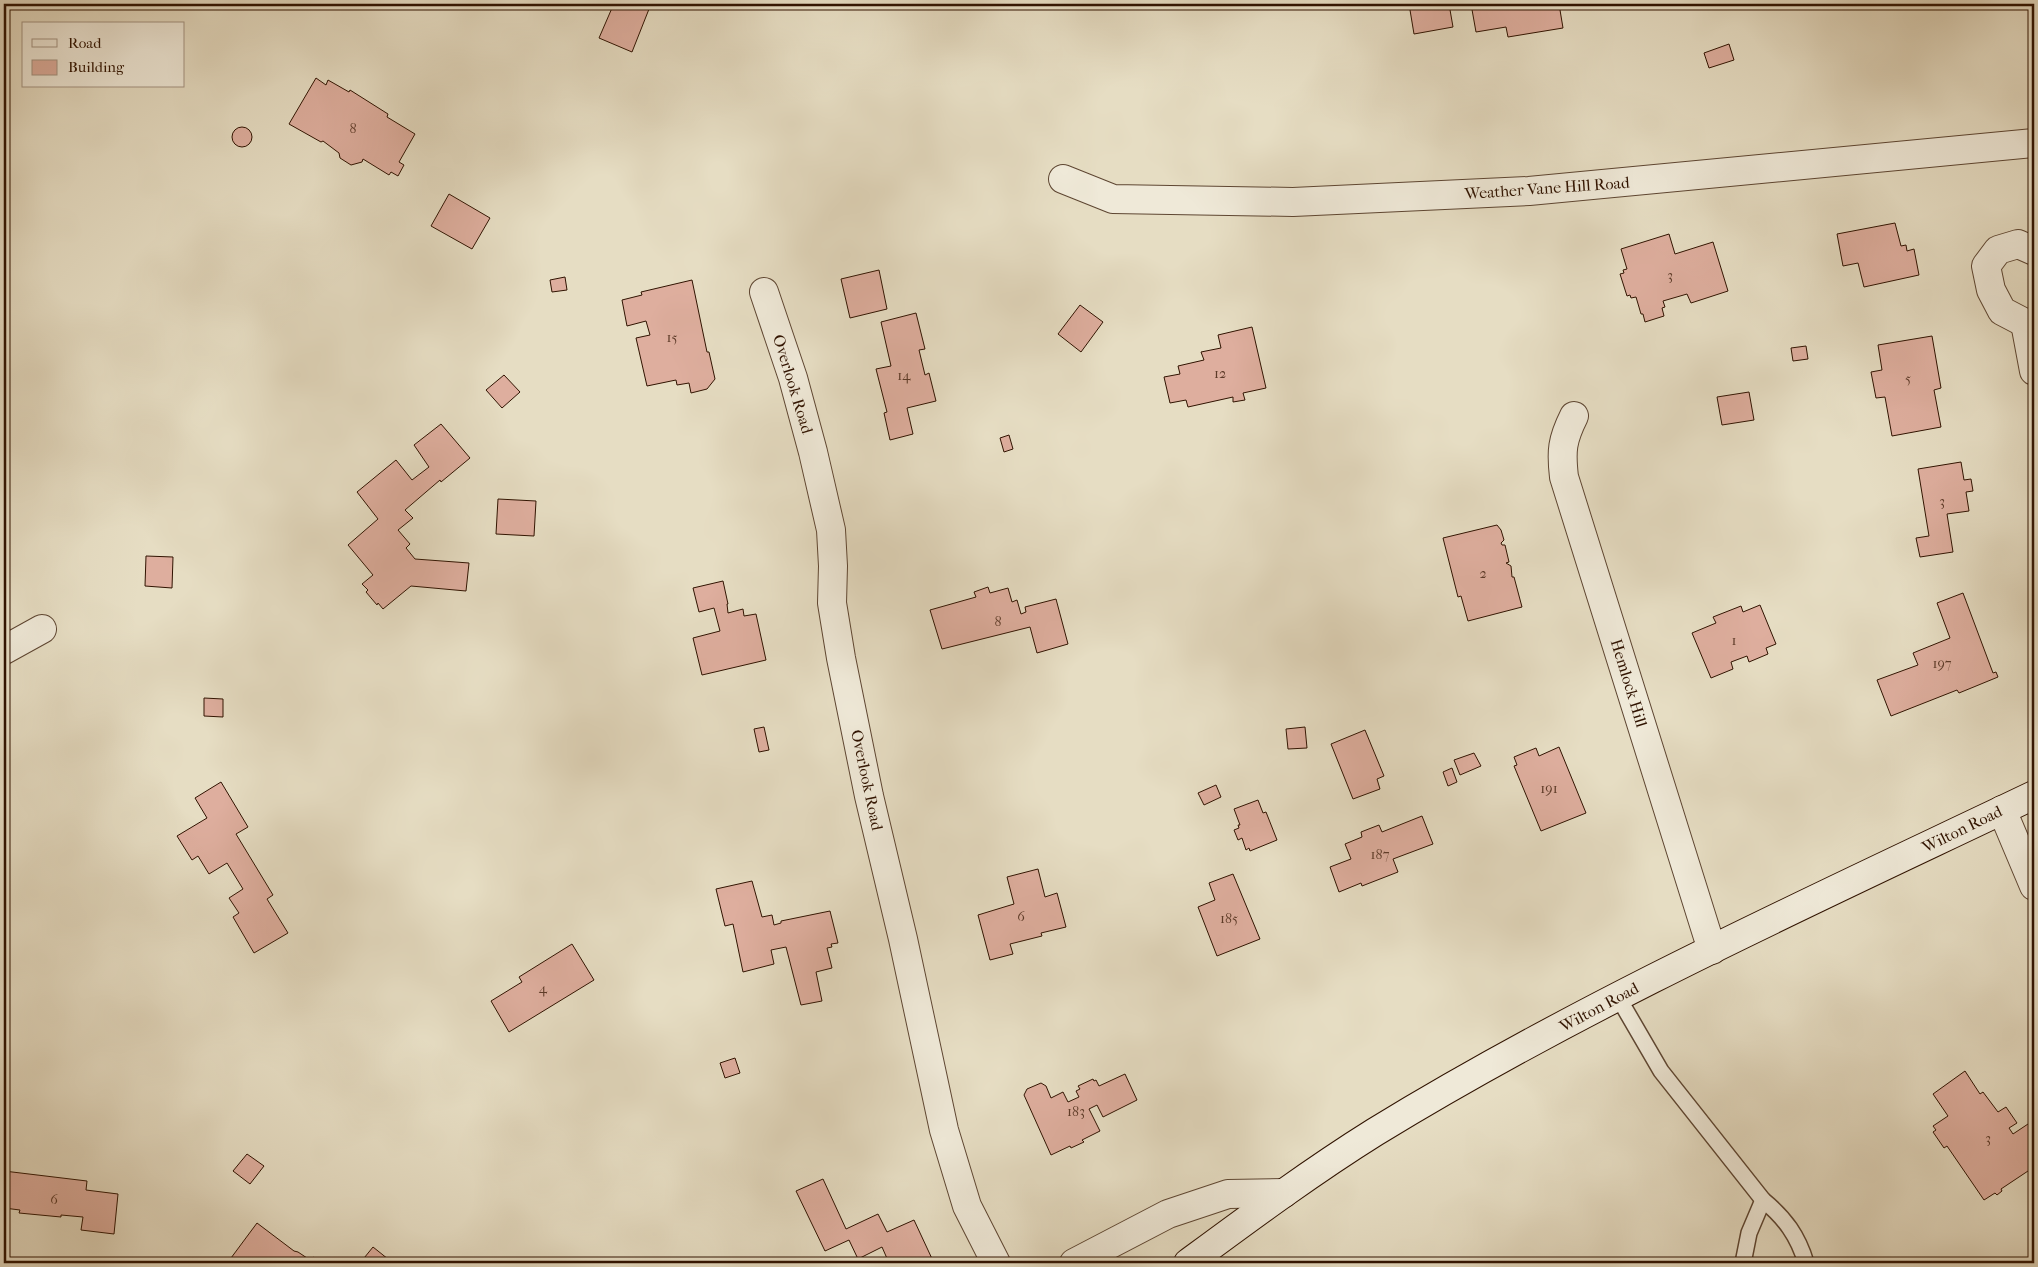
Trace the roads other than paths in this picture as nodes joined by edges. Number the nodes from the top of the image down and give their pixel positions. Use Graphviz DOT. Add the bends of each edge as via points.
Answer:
graph roads {
  1 [pos="2034,143"];
  2 [pos="1063,179"];
  3 [pos="2034,251"];
  4 [pos="764,292"];
  5 [pos="2030,319"];
  6 [pos="2034,371"];
  7 [pos="1574,416"];
  8 [pos="42,629"];
  9 [pos="4,650"];
  10 [pos="2034,795"];
  11 [pos="2002,810"];
  12 [pos="2034,886"];
  13 [pos="1712,950"];
  14 [pos="1618,997"];
  15 [pos="1284,1194"];
  16 [pos="1763,1200"];
  17 [pos="996,1263"];
  18 [pos="1074,1263"];
  19 [pos="1188,1263"];
  20 [pos="1744,1263"];
  21 [pos="1806,1263"];
  1 -- 2 [label="street, Weather Vane Hill Road" via="1529,192 1294,202 1113,199"];
  3 -- 5 [label="street" via="2018,244 1998,250 1986,266 1991,290 2002,311"];
  4 -- 17 [label="street, Overlook Road" via="793,378 831,530 832,603 841,658 944,1130 967,1206"];
  5 -- 6 [label="street"];
  7 -- 13 [label="street, Hemlock Hill" via="1565,434 1561,453 1564,477"];
  8 -- 9 [label="street"];
  10 -- 11 [label="street, Wilton Road"];
  11 -- 12 [label="street"];
  11 -- 13 [label="street, Wilton Road"];
  13 -- 14 [label="street, Wilton Road"];
  14 -- 15 [label="street, Wilton Road" via="1374,1133"];
  14 -- 16 [label="lane" via="1661,1071"];
  15 -- 18 [label="street" via="1228,1194 1168,1214"];
  15 -- 19 [label="street, Wilton Road"];
  16 -- 20 [label="lane" via="1750,1233"];
  16 -- 21 [label="lane" via="1792,1230"];
}
